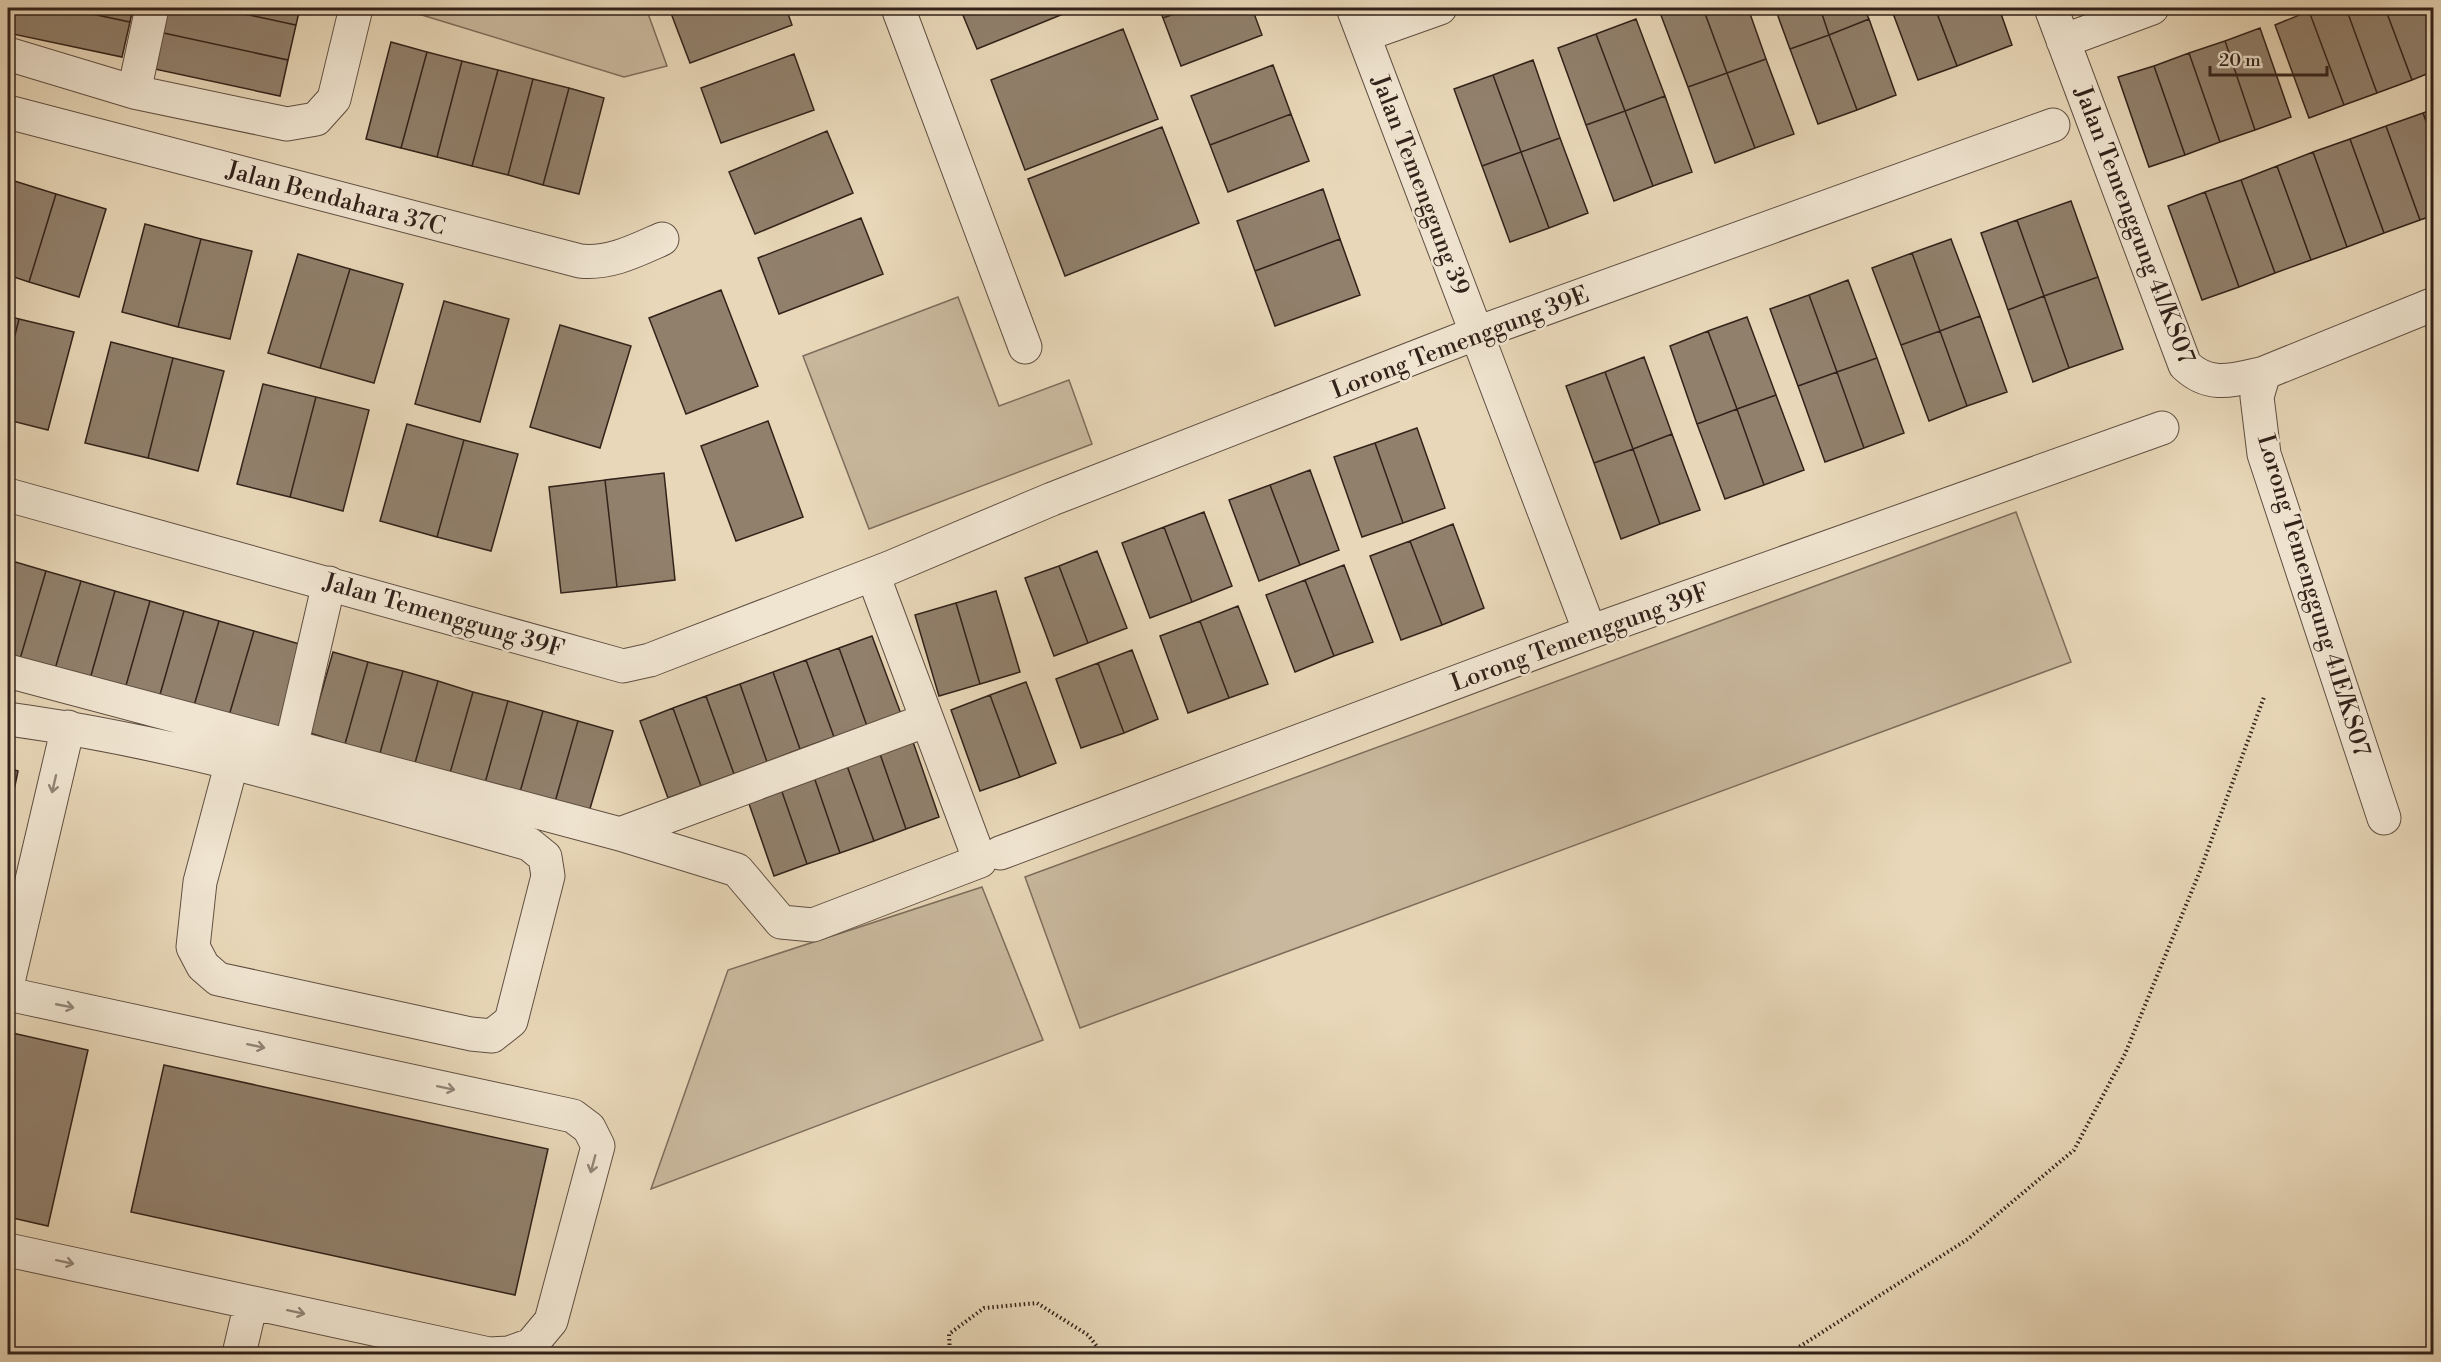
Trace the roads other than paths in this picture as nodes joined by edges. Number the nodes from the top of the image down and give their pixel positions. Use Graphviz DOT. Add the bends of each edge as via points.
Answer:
graph roads {
  1 [pos="152,8"];
  2 [pos="356,8"];
  3 [pos="898,8"];
  4 [pos="1440,8"];
  5 [pos="2051,8"];
  6 [pos="2152,8"];
  7 [pos="1359,21"];
  8 [pos="2063,41"];
  9 [pos="8,54"];
  10 [pos="134,92"];
  11 [pos="8,112"];
  12 [pos="2053,125"];
  13 [pos="662,239"];
  14 [pos="2433,304"];
  15 [pos="1477,333"];
  16 [pos="1025,347"];
  17 [pos="2264,373"];
  18 [pos="2162,428"];
  19 [pos="8,495"];
  20 [pos="873,574"];
  21 [pos="329,583"];
  22 [pos="1590,632"];
  23 [pos="8,671"];
  24 [pos="8,719"];
  25 [pos="927,720"];
  26 [pos="68,727"];
  27 [pos="291,747"];
  28 [pos="232,762"];
  29 [pos="2384,818"];
  30 [pos="620,834"];
  31 [pos="990,857"];
  32 [pos="8,982"];
  33 [pos="8,994"];
  34 [pos="8,1250"];
  35 [pos="251,1303"];
  36 [pos="239,1354"];
  37 [pos="489,1354"];
  1 -- 10 [label="street"];
  2 -- 10 [label="street" via="334,99 316,119 287,124"];
  3 -- 16 [label="street"];
  4 -- 7 [label="street"];
  5 -- 8 [label="street, Jalan Temenggung 41/KS07"];
  6 -- 8 [label="street"];
  7 -- 15 [label="street, Jalan Temenggung 39"];
  8 -- 17 [label="street, Jalan Temenggung 41/KS07" via="2185,365 2198,377 2226,382"];
  9 -- 10 [label="street"];
  11 -- 13 [label="street, Jalan Bendahara 37C" via="580,261 599,263 616,259"];
  12 -- 15 [label="street, Lorong Temenggung 39E"];
  14 -- 17 [label="street"];
  15 -- 20 [label="street, Lorong Temenggung 39E" via="1052,499"];
  15 -- 22 [label="street, Jalan Temenggung 39"];
  17 -- 29 [label="street, Lorong Temenggung 41E/KS07" via="2257,397 2264,454"];
  18 -- 22 [label="street, Lorong Temenggung 39F"];
  19 -- 21 [label="street, Jalan Temenggung 39F"];
  20 -- 21 [label="street, Jalan Temenggung 39F" via="650,660 623,666"];
  20 -- 25 [label="street"];
  21 -- 27 [label="street"];
  22 -- 31 [label="street, Lorong Temenggung 39F"];
  23 -- 27 [label="street"];
  24 -- 26 [label="street"];
  25 -- 30 [label="street"];
  25 -- 31 [label="street"];
  26 -- 28 [label="street"];
  26 -- 32 [label="street, one-way"];
  27 -- 30 [label="street"];
  28 -- 28 [label="street" via="200,882 193,946 203,966 218,978 471,1034 492,1036 511,1021 548,876 545,857 529,843"];
  30 -- 31 [label="street, Lorong Temenggung 39F" via="737,870 781,922 813,925"];
  33 -- 37 [label="street, one-way" via="573,1116 590,1128 598,1146 551,1321 531,1345 509,1353"];
  34 -- 35 [label="street, one-way"];
  35 -- 36 [label="street"];
  35 -- 37 [label="street, one-way"];
}
